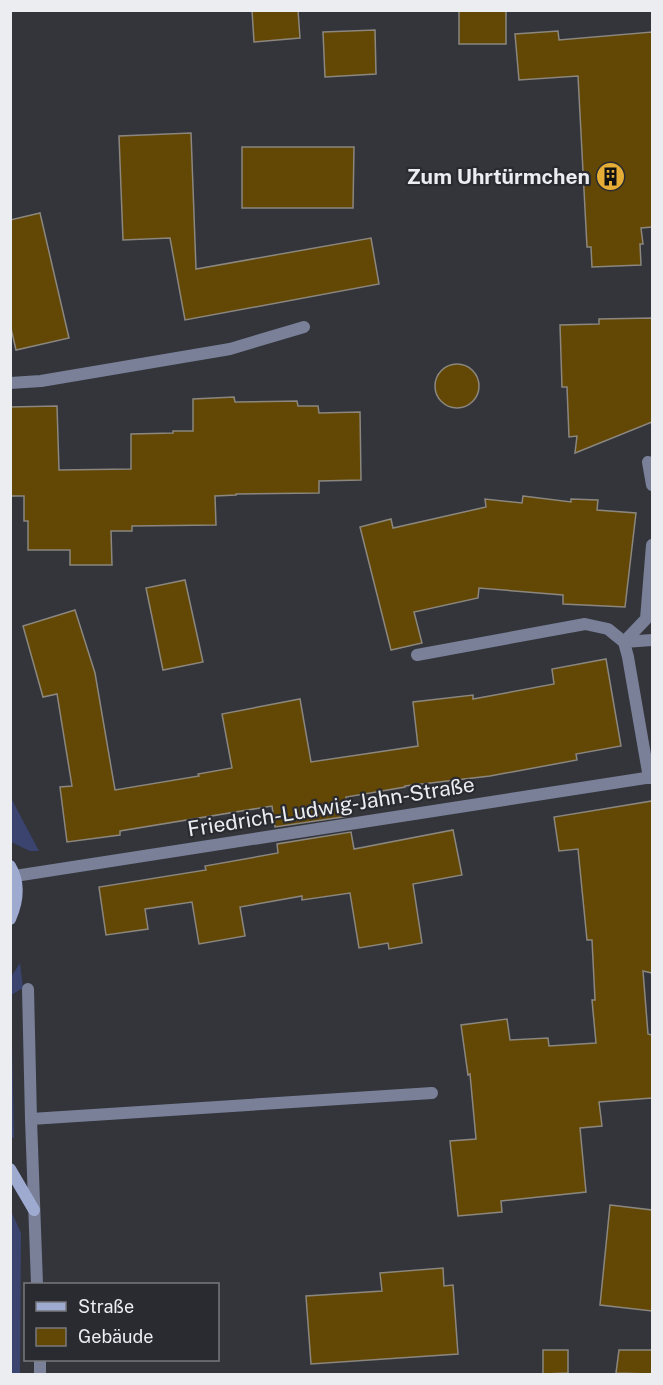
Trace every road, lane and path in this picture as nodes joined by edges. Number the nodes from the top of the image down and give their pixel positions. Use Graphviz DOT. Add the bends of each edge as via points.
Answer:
graph roads {
  1 [pos="304,327"];
  2 [pos="10,383"];
  3 [pos="648,462"];
  4 [pos="652,485"];
  5 [pos="652,545"];
  6 [pos="652,640"];
  7 [pos="624,642"];
  8 [pos="417,655"];
  9 [pos="651,778"];
  10 [pos="13,871"];
  11 [pos="10,919"];
  12 [pos="28,989"];
  13 [pos="432,1093"];
  14 [pos="31,1119"];
  15 [pos="10,1169"];
  16 [pos="34,1210"];
  17 [pos="37,1283"];
  1 -- 2 [label="street" via="230,349"];
  3 -- 4 [label="street"];
  5 -- 7 [label="street" via="646,619"];
  6 -- 7 [label="street"];
  7 -- 8 [label="street" via="608,629 585,624"];
  7 -- 9 [label="street"];
  9 -- 10 [label="street, Friedrich-Ludwig-Jahn-Straße"];
  10 -- 11 [label="street" via="16,903"];
  12 -- 14 [label="street"];
  13 -- 14 [label="street"];
  14 -- 16 [label="street"];
  15 -- 16 [label="street"];
  16 -- 17 [label="street"];
}
